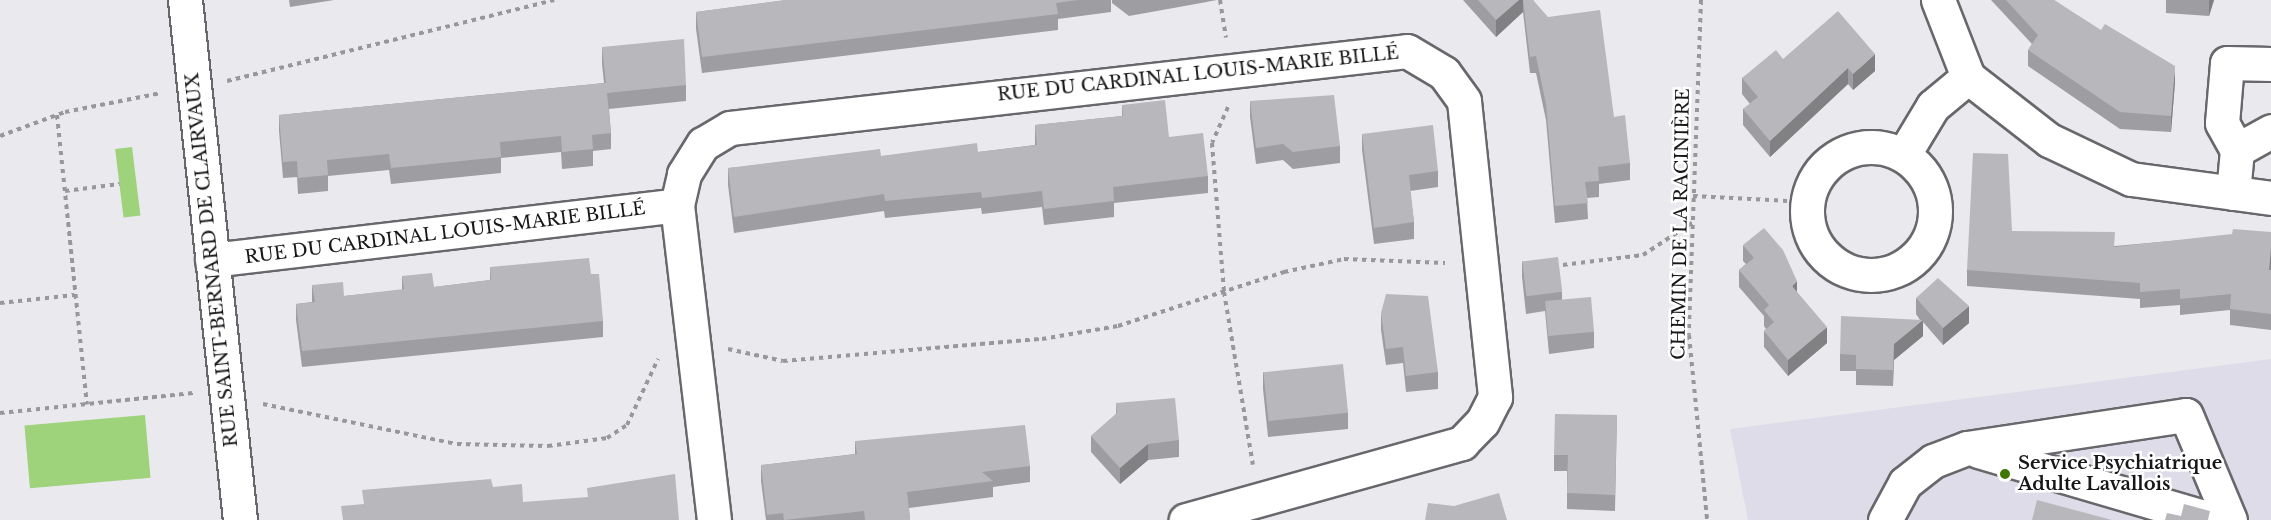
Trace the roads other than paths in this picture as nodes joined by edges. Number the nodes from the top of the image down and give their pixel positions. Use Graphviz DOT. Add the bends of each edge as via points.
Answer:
graph roads {
  1 [pos="185,0"];
  2 [pos="1938,0"];
  3 [pos="2271,64"];
  4 [pos="1968,77"];
  5 [pos="2271,131"];
  6 [pos="2237,150"];
  7 [pos="1904,154"];
  8 [pos="2233,193"];
  9 [pos="2271,198"];
  10 [pos="677,205"];
  11 [pos="212,260"];
  12 [pos="1967,448"];
  13 [pos="240,520"];
  14 [pos="714,520"];
  15 [pos="1186,520"];
  16 [pos="1885,520"];
  17 [pos="2214,520"];
  18 [pos="2230,520"];
  1 -- 11 [label="street, RUE SAINT-BERNARD DE CLAIRVAUX"];
  2 -- 4 [label="street"];
  3 -- 6 [label="street" via="2227,63 2222,123"];
  4 -- 7 [label="street" via="1933,106"];
  4 -- 8 [label="street" via="2049,140 2132,179"];
  5 -- 6 [label="street"];
  6 -- 8 [label="street"];
  7 -- 7 [label="street" via="1931,186 1934,227 1911,262 1893,272 1872,276 1833,263 1809,229 1807,202 1822,168 1839,154 1860,146"];
  8 -- 9 [label="street"];
  10 -- 11 [label="street, RUE DU CARDINAL LOUIS-MARIE BILLÉ"];
  10 -- 14 [label="street, RUE DU CARDINAL LOUIS-MARIE BILLÉ"];
  10 -- 15 [label="street, RUE DU CARDINAL LOUIS-MARIE BILLÉ" via="684,174 703,144 730,128 1407,51 1444,72 1464,101 1495,396 1482,422 1462,443"];
  11 -- 13 [label="street, RUE SAINT-BERNARD DE CLAIRVAUX"];
  12 -- 16 [label="street" via="1933,461 1905,483"];
  12 -- 17 [label="street"];
  12 -- 18 [label="street" via="2186,415"];
}
